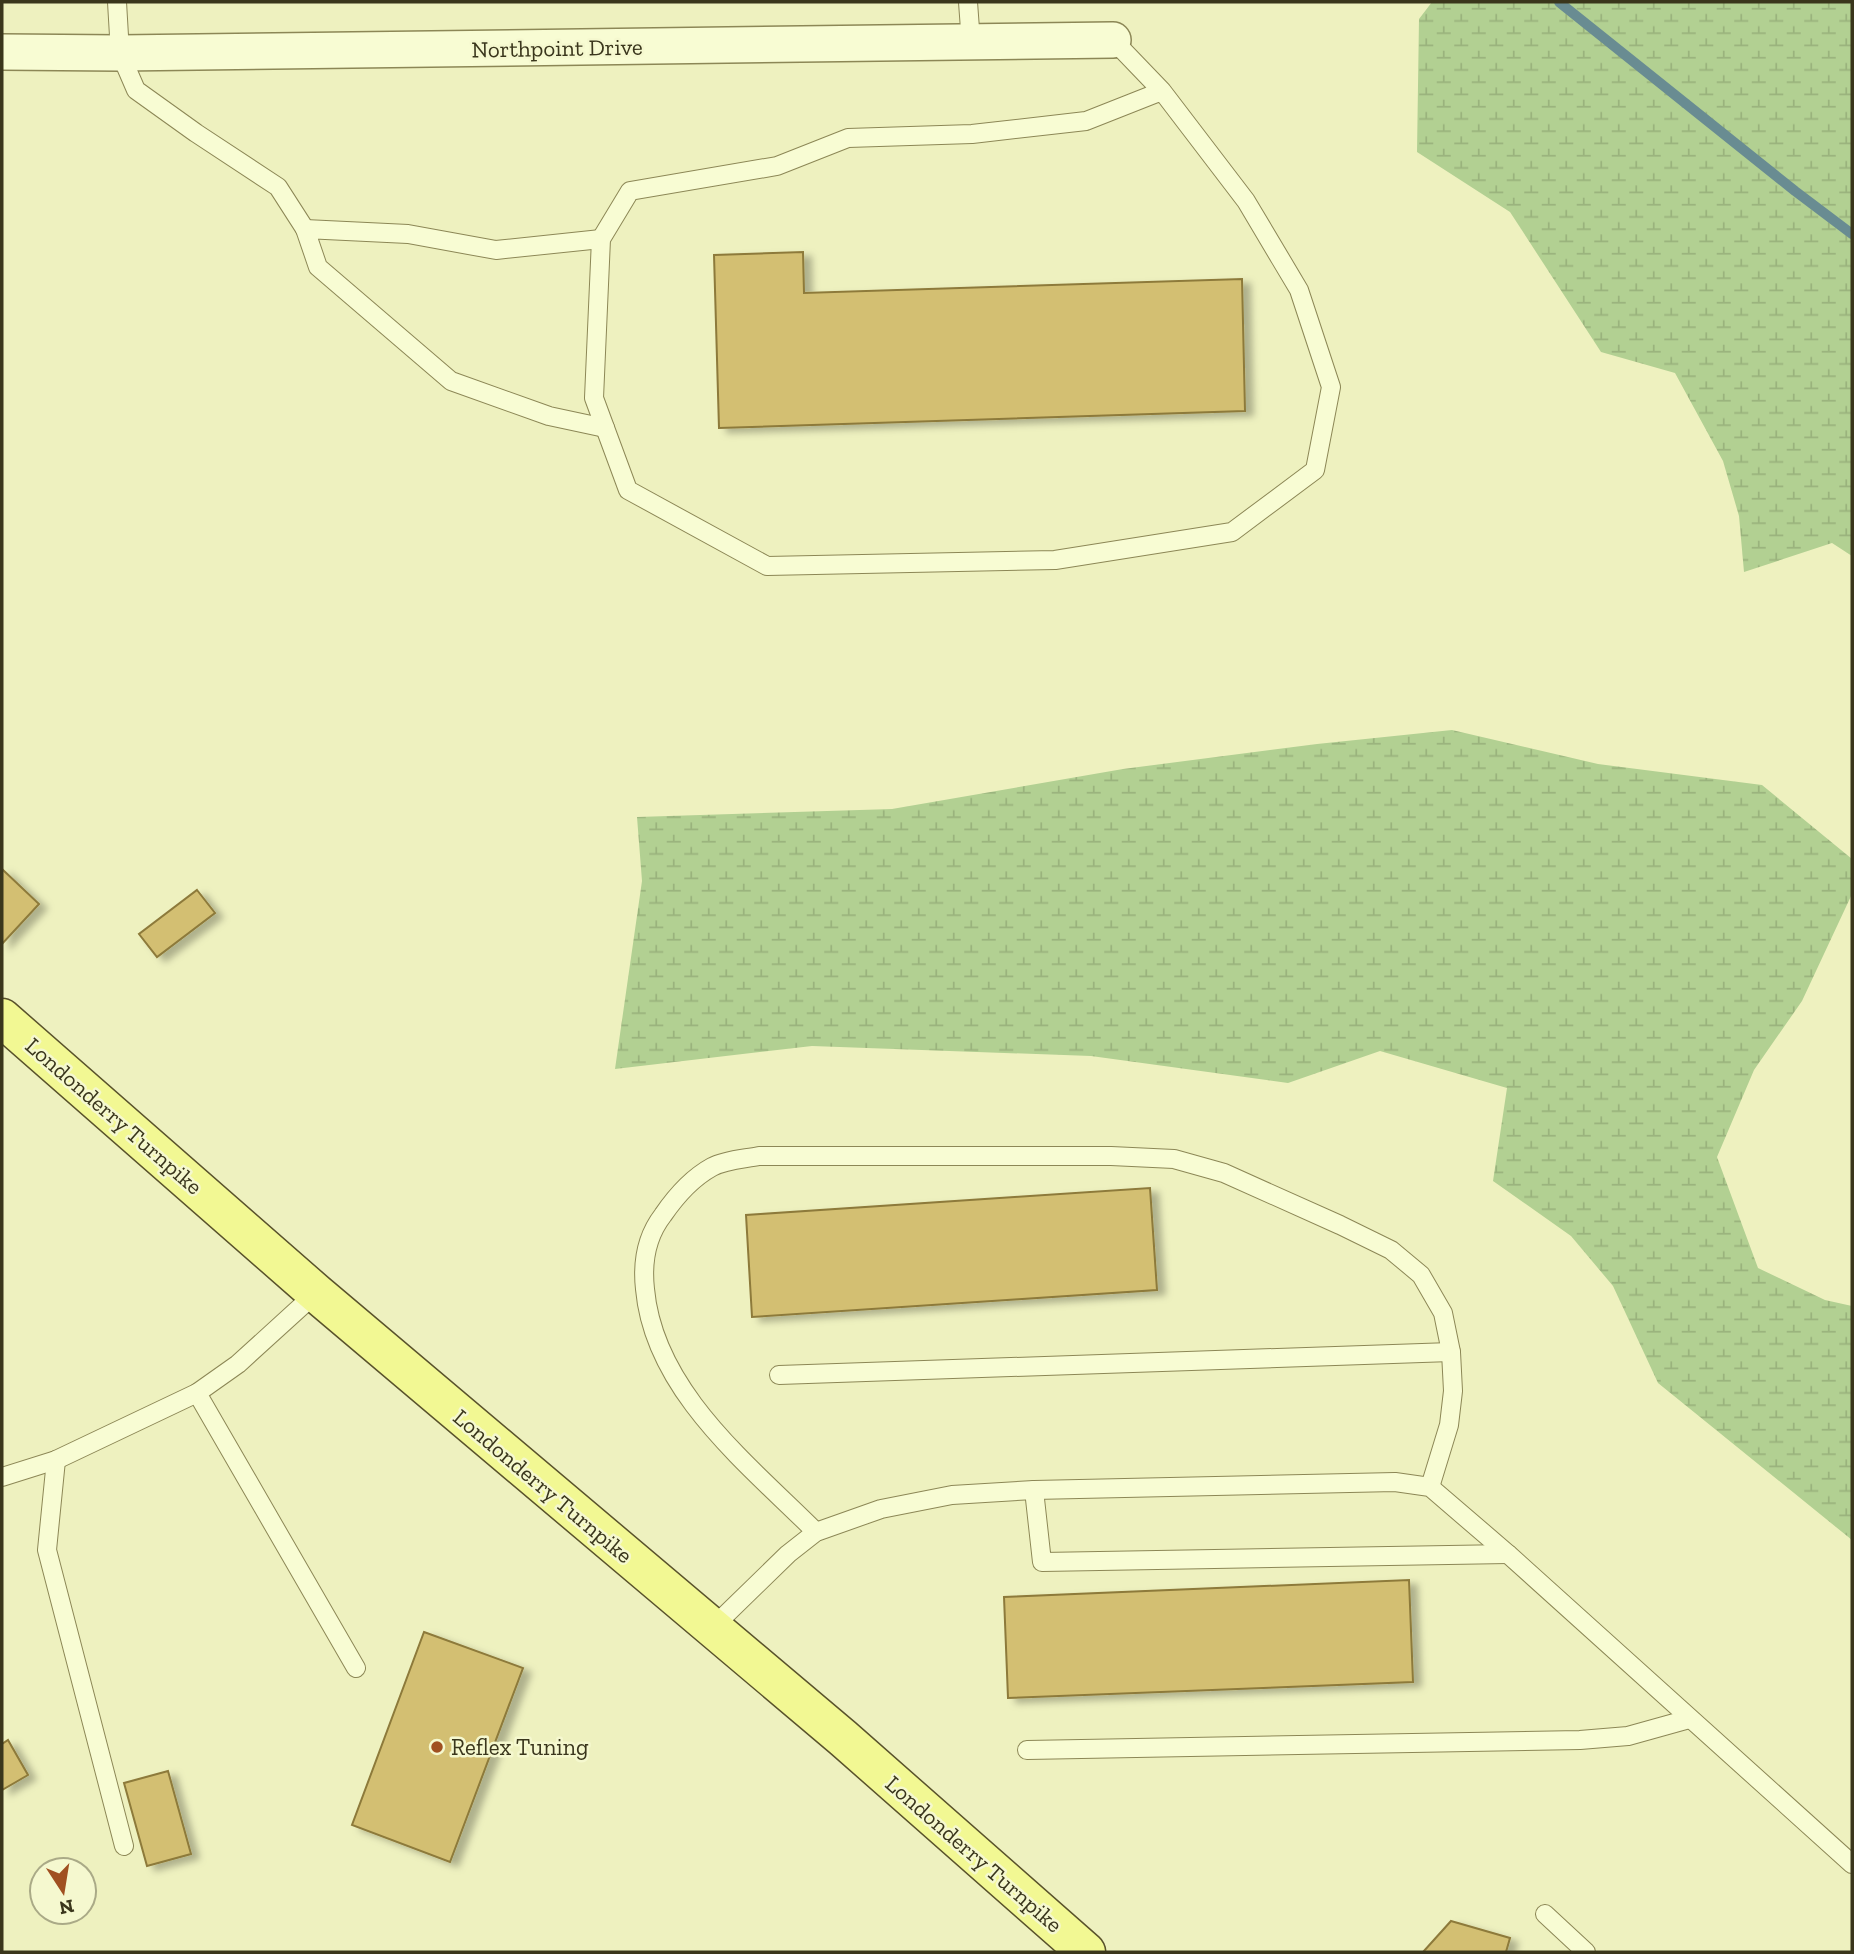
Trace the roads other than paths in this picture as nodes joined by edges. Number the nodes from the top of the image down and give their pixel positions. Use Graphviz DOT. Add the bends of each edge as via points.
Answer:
graph roads {
  1 [pos="117,2"];
  2 [pos="968,2"];
  3 [pos="1113,40"];
  4 [pos="971,43"];
  5 [pos="2,52"];
  6 [pos="120,53"];
  7 [pos="1162,92"];
  8 [pos="305,229"];
  9 [pos="601,239"];
  10 [pos="605,428"];
  11 [pos="2,1018"];
  12 [pos="316,1293"];
  13 [pos="1451,1352"];
  14 [pos="779,1375"];
  15 [pos="197,1393"];
  16 [pos="56,1460"];
  17 [pos="2,1477"];
  18 [pos="1430,1487"];
  19 [pos="1034,1490"];
  20 [pos="816,1532"];
  21 [pos="1508,1554"];
  22 [pos="712,1628"];
  23 [pos="356,1668"];
  24 [pos="1689,1719"];
  25 [pos="1027,1750"];
  26 [pos="124,1846"];
  27 [pos="1852,1864"];
  28 [pos="1545,1914"];
  29 [pos="1086,1952"];
  30 [pos="1586,1952"];
  1 -- 6 [label="lane"];
  2 -- 4 [label="lane"];
  3 -- 4 [label="street, Northpoint Drive"];
  3 -- 7 [label="lane"];
  4 -- 6 [label="street, Northpoint Drive"];
  5 -- 6 [label="street, Northpoint Drive"];
  6 -- 8 [label="lane" via="136,90 278,187"];
  7 -- 9 [label="lane" via="1086,121 972,134 848,138 777,166 629,191"];
  7 -- 10 [label="lane" via="1247,201 1299,290 1331,387 1315,470 1232,532 1055,560 767,566 628,490"];
  8 -- 9 [label="lane" via="408,234 496,250"];
  8 -- 10 [label="lane" via="318,267 451,381 549,416"];
  9 -- 10 [label="lane" via="594,398"];
  11 -- 12 [label="main road, Londonderry Turnpike"];
  12 -- 15 [label="lane" via="238,1364"];
  12 -- 22 [label="main road, Londonderry Turnpike"];
  13 -- 14 [label="lane"];
  13 -- 18 [label="lane" via="1453,1391 1448,1425"];
  13 -- 20 [label="lane" via="1443,1313 1421,1275 1391,1250 1224,1173 1174,1159 758,1156 713,1166 679,1192 652,1230 643,1267 647,1312 661,1353 684,1390 714,1429"];
  15 -- 16 [label="lane"];
  15 -- 23 [label="lane"];
  16 -- 17 [label="lane"];
  16 -- 26 [label="lane" via="47,1550"];
  18 -- 19 [label="lane" via="1395,1482"];
  18 -- 21 [label="lane"];
  19 -- 20 [label="lane" via="952,1495 881,1508"];
  19 -- 21 [label="lane" via="1042,1562"];
  20 -- 22 [label="lane"];
  21 -- 24 [label="lane"];
  22 -- 29 [label="main road, Londonderry Turnpike"];
  24 -- 25 [label="lane" via="1628,1735 1580,1740"];
  24 -- 27 [label="lane"];
  28 -- 30 [label="lane"];
}
